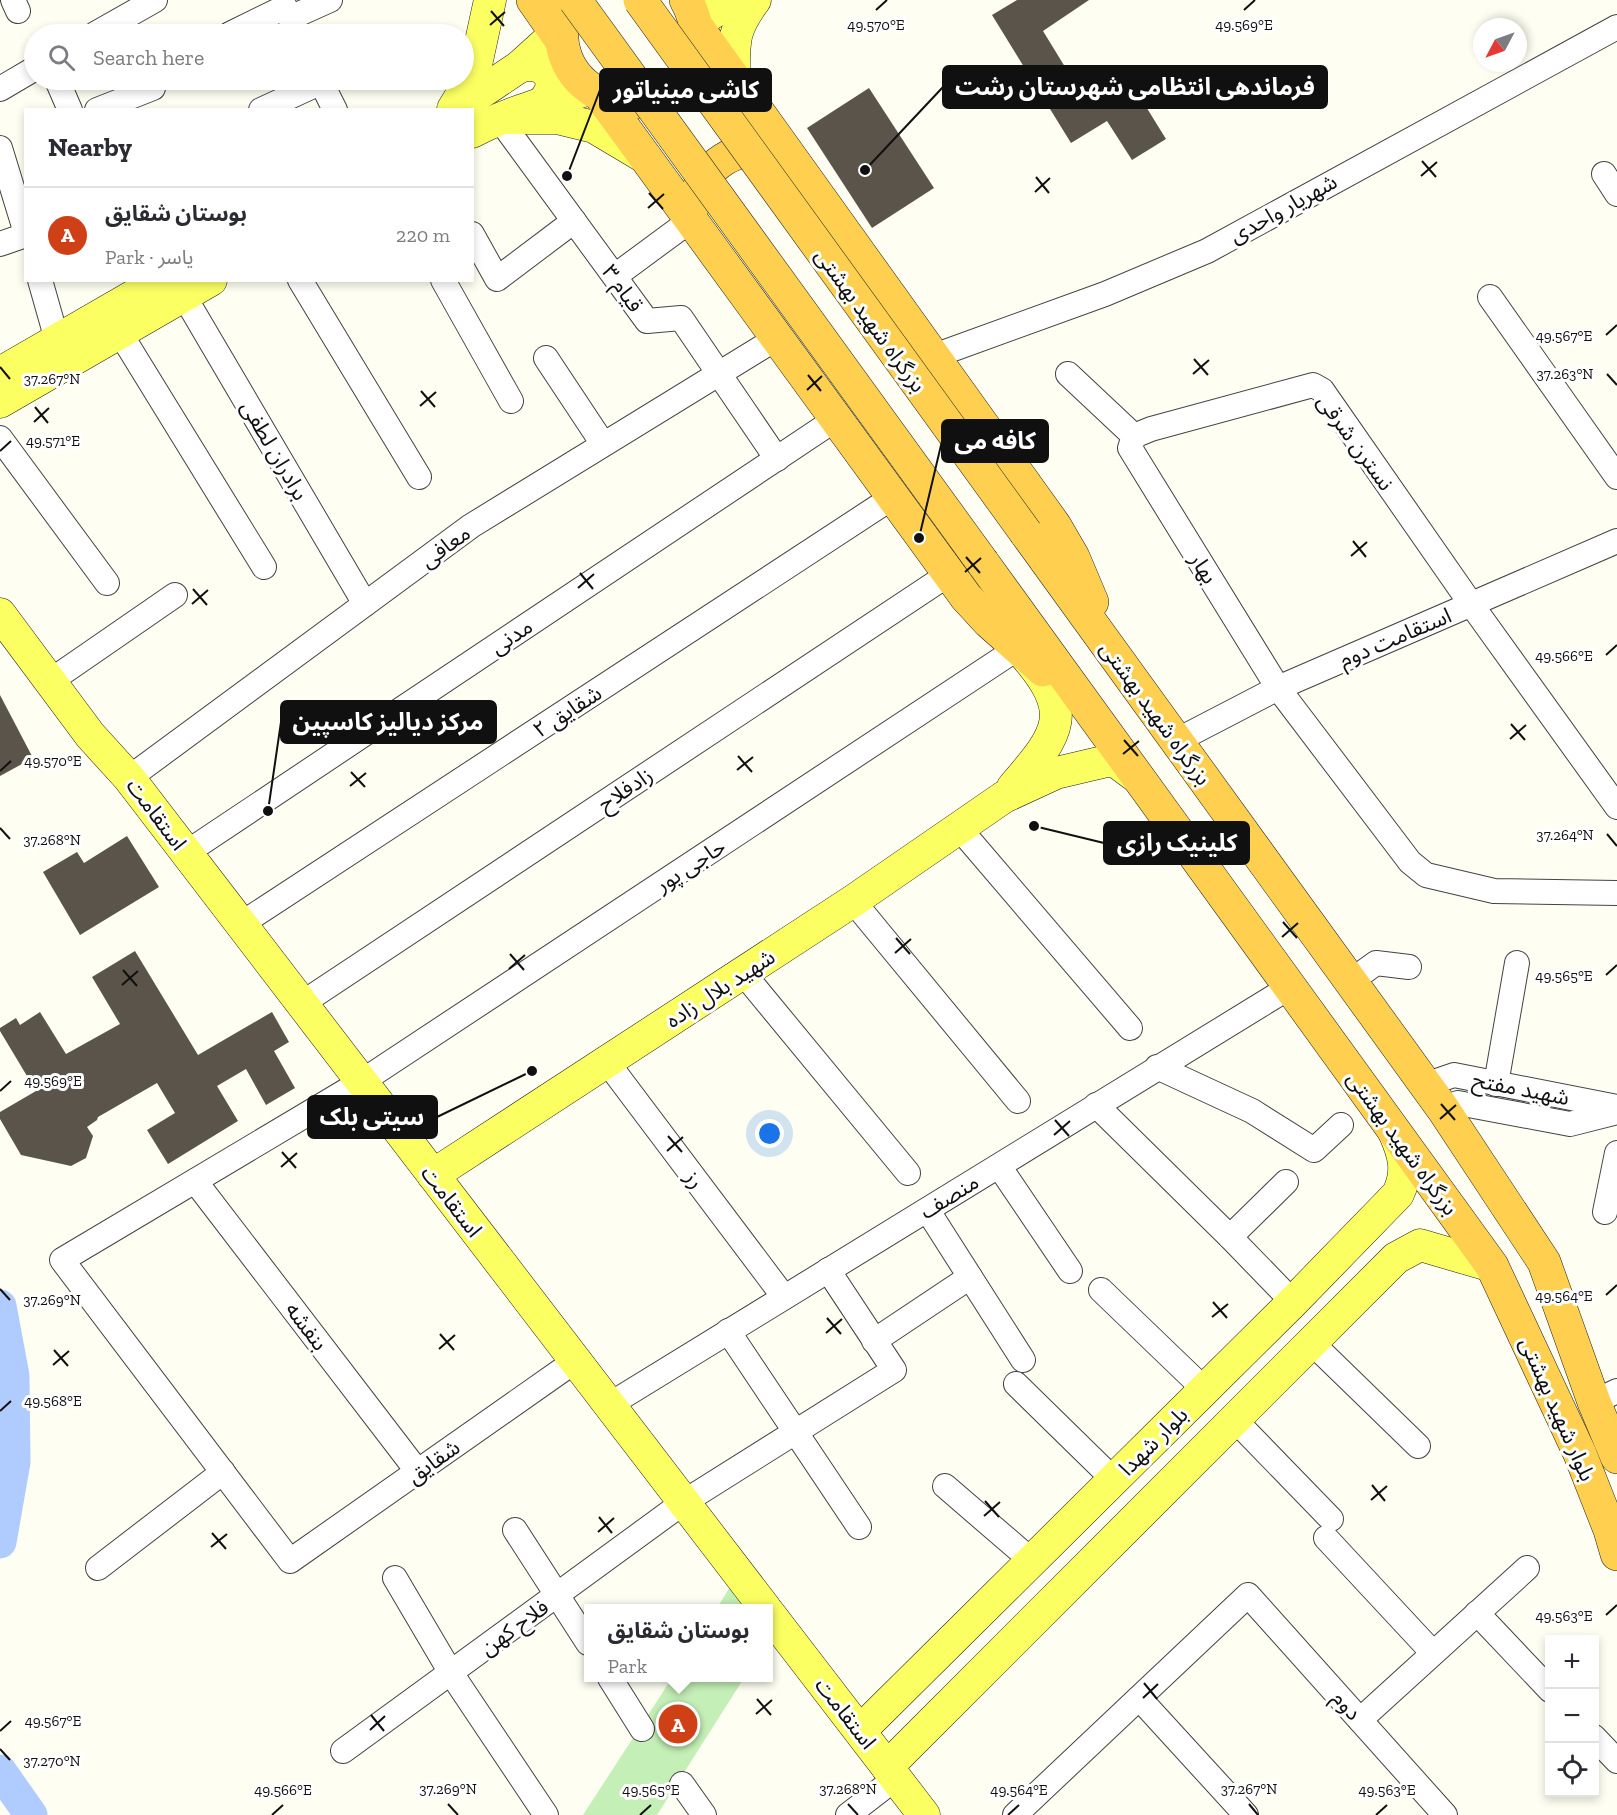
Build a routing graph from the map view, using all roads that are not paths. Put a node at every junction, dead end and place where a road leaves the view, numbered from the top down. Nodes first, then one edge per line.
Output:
1 (155, 0) edge
2 (330, 0) edge
3 (490, 0) edge
4 (533, 0) edge
5 (640, 0) edge
6 (733, 0) edge
7 (755, 0) edge
8 (132, 6) edge
9 (691, 12) edge
10 (289, 15) edge
11 (567, 17) edge
12 (108, 24) edge
13 (261, 24) edge
14 (1617, 27) edge
15 (519, 67) junction
16 (474, 74) edge
17 (24, 75) edge
18 (734, 78) junction
19 (0, 89) edge
20 (61, 90) edge
21 (148, 90) edge
22 (302, 90) edge
23 (326, 90) edge
24 (465, 90) edge
25 (595, 92) junction
26 (539, 105) junction
27 (69, 108) edge
28 (102, 108) edge
29 (265, 108) edge
30 (334, 108) edge
31 (455, 108) edge
32 (457, 108) edge
33 (492, 123) edge
34 (0, 148) edge
35 (646, 158) junction
36 (792, 158) junction
37 (1604, 174) dead end
38 (1617, 195) edge
39 (574, 221) junction
40 (692, 222) junction
41 (24, 227) edge
42 (24, 235) edge
43 (474, 238) edge
44 (0, 244) edge
45 (615, 276) junction
46 (41, 282) edge
47 (201, 282) edge
48 (301, 282) edge
49 (444, 282) edge
50 (172, 288) edge
51 (1490, 297) dead end
52 (120, 333) junction
53 (777, 338) junction
54 (57, 340) junction
55 (934, 356) junction
56 (546, 358) dead end
57 (719, 372) junction
58 (0, 373) edge
59 (1068, 374) dead end
60 (511, 400) dead end
61 (0, 402) edge
62 (836, 419) junction
63 (0, 438) edge
64 (1132, 442) junction
65 (603, 444) junction
66 (777, 459) junction
67 (419, 477) dead end
68 (1617, 477) edge
69 (893, 497) junction
70 (1617, 541) edge
71 (264, 567) dead end
72 (949, 574) junction
73 (107, 583) dead end
74 (0, 589) edge
75 (175, 595) dead end
76 (365, 604) junction
77 (1470, 604) junction
78 (0, 614) edge
79 (1018, 648) junction
80 (1117, 659) junction
81 (62, 673) junction
82 (1278, 688) junction
83 (1094, 717) junction
84 (1176, 741) junction
85 (123, 771) junction
86 (1138, 778) junction
87 (1004, 797) junction
88 (1617, 807) edge
89 (959, 828) junction
90 (186, 853) junction
91 (1617, 893) edge
92 (853, 901) junction
93 (241, 924) junction
94 (1517, 963) dead end
95 (1409, 967) dead end
96 (743, 973) junction
97 (1351, 981) junction
98 (1290, 987) junction
99 (301, 1004) junction
100 (1130, 1028) dead end
101 (607, 1062) junction
102 (1157, 1067) junction
103 (361, 1082) junction
104 (1496, 1084) junction
105 (1434, 1097) junction
106 (1018, 1101) dead end
107 (1096, 1105) junction
108 (1617, 1109) edge
109 (1341, 1125) dead end
110 (1394, 1131) junction
111 (1617, 1153) edge
112 (999, 1166) junction
113 (908, 1173) dead end
114 (433, 1175) junction
115 (195, 1181) junction
116 (1287, 1182) dead end
117 (928, 1210) junction
118 (1605, 1212) dead end
119 (1230, 1237) junction
120 (1492, 1266) junction
121 (828, 1270) junction
122 (1070, 1270) dead end
123 (970, 1277) junction
124 (1101, 1290) dead end
125 (784, 1297) junction
126 (1293, 1302) junction
127 (728, 1331) junction
128 (874, 1341) junction
129 (1311, 1342) junction
130 (1023, 1360) dead end
131 (575, 1361) junction
132 (1016, 1384) dead end
133 (1205, 1390) junction
134 (1606, 1396) edge
135 (609, 1405) junction
136 (1234, 1419) junction
137 (795, 1433) junction
138 (1418, 1446) dead end
139 (1617, 1457) edge
140 (223, 1472) junction
141 (418, 1472) junction
142 (1114, 1480) junction
143 (945, 1486) dead end
144 (684, 1503) junction
145 (859, 1527) dead end
146 (515, 1530) dead end
147 (1617, 1554) edge
148 (1032, 1561) junction
149 (98, 1568) dead end
150 (1527, 1568) dead end
151 (394, 1578) dead end
152 (558, 1595) junction
153 (762, 1604) edge
154 (1477, 1613) junction
155 (773, 1618) edge
156 (584, 1637) edge
157 (1433, 1653) junction
158 (451, 1673) junction
159 (613, 1682) edge
160 (1549, 1689) edge
161 (1139, 1698) junction
162 (1360, 1720) junction
163 (642, 1729) dead end
164 (860, 1731) junction
165 (1599, 1742) edge
166 (343, 1751) dead end
167 (1617, 1761) edge
168 (891, 1772) junction
169 (681, 1784) dead end
170 (546, 1815) edge
171 (704, 1815) edge
172 (848, 1815) edge
173 (924, 1815) edge
174 (1015, 1815) edge
175 (1246, 1815) edge
176 (1445, 1815) edge

1 - 8 street
2 - 10 street
3 - 16 main road
4 - 11 highway, بزرگراه شهید بهشتی
5 - 80 highway, بزرگراه شهید بهشتی, bridge
6 - 9 main road
7 - 18 main road
8 - 12 street
9 - 18 highway
9 - 25 highway
10 - 13 street
11 - 15 main road
11 - 25 highway
11 - 83 highway, بزرگراه شهید بهشتی, bridge
14 - 55 street, شهریار واحدی
15 - 26 main road
15 - 32 main road
17 - 19 street
18 - 36 highway
20 - 27 street
21 - 28 street
22 - 29 street
23 - 30 street
24 - 31 main road
25 - 26 main road
25 - 35 highway
26 - 33 main road
33 - 35 main road
33 - 39 street, قیام ۳
34 - 41 street
35 - 40 highway
36 - 40 highway
36 - 55 highway
37 - 38 street
39 - 43 street
39 - 45 street, قیام ۳
40 - 45 street
40 - 53 highway
42 - 44 street
45 - 57 street, قیام ۳
46 - 54 street
47 - 50 main road
48 - 67 street
49 - 60 street
50 - 52 main road
50 - 54 main road
50 - 76 street, برادران لطفی
51 - 68 street
52 - 61 main road
52 - 71 street
53 - 57 street, معافی
53 - 62 highway
54 - 58 main road
55 - 80 highway
56 - 65 street
57 - 65 street, معافی
57 - 66 street, قیام ۳
59 - 64 street, بهار
62 - 66 street, مدنی
62 - 69 highway
63 - 73 street
64 - 77 street, نسترن شرقی
64 - 82 street, بهار
65 - 76 street, معافی
66 - 90 street, مدنی
69 - 72 highway
69 - 93 street, شقایق ۲
70 - 77 street, استقامت دوم
72 - 79 highway
72 - 99 street, زادفلاح
74 - 81 main road, استقامت
75 - 81 street
76 - 85 street, معافی
77 - 82 street, استقامت دوم
77 - 88 street
78 - 85 main road, استقامت
79 - 83 highway
79 - 87 main road, شهید بلال زاده
79 - 103 street, حاجی پور
80 - 84 highway, بزرگراه شهید بهشتی
81 - 85 main road, استقامت
82 - 84 street, استقامت دوم
82 - 91 street, بهار
83 - 86 highway, بزرگراه شهید بهشتی
84 - 97 highway, بزرگراه شهید بهشتی
85 - 90 main road, استقامت
86 - 87 main road, شهید بلال زاده
86 - 98 highway, بزرگراه شهید بهشتی
87 - 89 main road, شهید بلال زاده
89 - 92 main road, شهید بلال زاده
89 - 100 street
90 - 93 main road, استقامت
92 - 96 main road, شهید بلال زاده
92 - 106 street
93 - 99 main road, استقامت
94 - 104 street
95 - 97 street
96 - 101 main road, شهید بلال زاده
96 - 113 street
97 - 105 highway, بزرگراه شهید بهشتی
98 - 102 street, منصف
98 - 110 highway, بزرگراه شهید بهشتی
99 - 103 main road, استقامت
101 - 114 main road, شهید بلال زاده
101 - 125 street, رز
102 - 107 street, منصف
102 - 109 street
103 - 114 main road, استقامت
103 - 115 street
104 - 105 street, شهید مفتح
104 - 108 street, شهید مفتح
105 - 108 street, شهید مفتح
105 - 134 highway, بزرگراه شهید بهشتی
107 - 112 street, منصف
107 - 119 street
110 - 120 highway, بزرگراه شهید بهشتی
110 - 126 main road, بلوار شهدا
111 - 118 street
112 - 117 street, منصف
112 - 122 street
114 - 131 main road, استقامت
115 - 140 street
115 - 141 street, بنفشه
116 - 119 street
117 - 121 street, منصف
117 - 123 street
119 - 126 street
120 - 129 main road, بلوار شهدا
120 - 147 highway, بلوار شهید بهشتی
121 - 125 street, منصف
121 - 128 street
123 - 128 street
123 - 130 street
124 - 133 street
125 - 127 street, منصف
126 - 133 main road, بلوار شهدا
127 - 135 street, منصف
127 - 137 street
128 - 137 street, فلاح کهن
129 - 136 main road, بلوار شهدا
129 - 138 street
131 - 135 main road, استقامت
131 - 141 street, شقایق
132 - 142 street
133 - 142 main road, بلوار شهدا
134 - 139 highway, بزرگراه شهید بهشتی
135 - 144 main road, استقامت
136 - 157 street
136 - 168 main road, بلوار شهدا
137 - 144 street, فلاح کهن
137 - 145 street
140 - 141 street, شقایق
140 - 149 street
142 - 148 main road, بلوار شهدا
143 - 148 street
144 - 152 street, فلاح کهن
144 - 153 main road, استقامت
146 - 152 street
148 - 164 main road, بلوار شهدا
150 - 154 street
151 - 158 street
152 - 156 street
152 - 158 street, فلاح کهن
154 - 157 street
154 - 160 street
155 - 164 main road, استقامت
157 - 162 street
158 - 166 street, فلاح کهن
158 - 170 street
159 - 163 street
161 - 162 street, دوم
161 - 174 street
161 - 175 street
162 - 176 street, دوم
164 - 168 main road, استقامت
165 - 167 street
168 - 172 street
168 - 173 main road, استقامت
169 - 171 street

